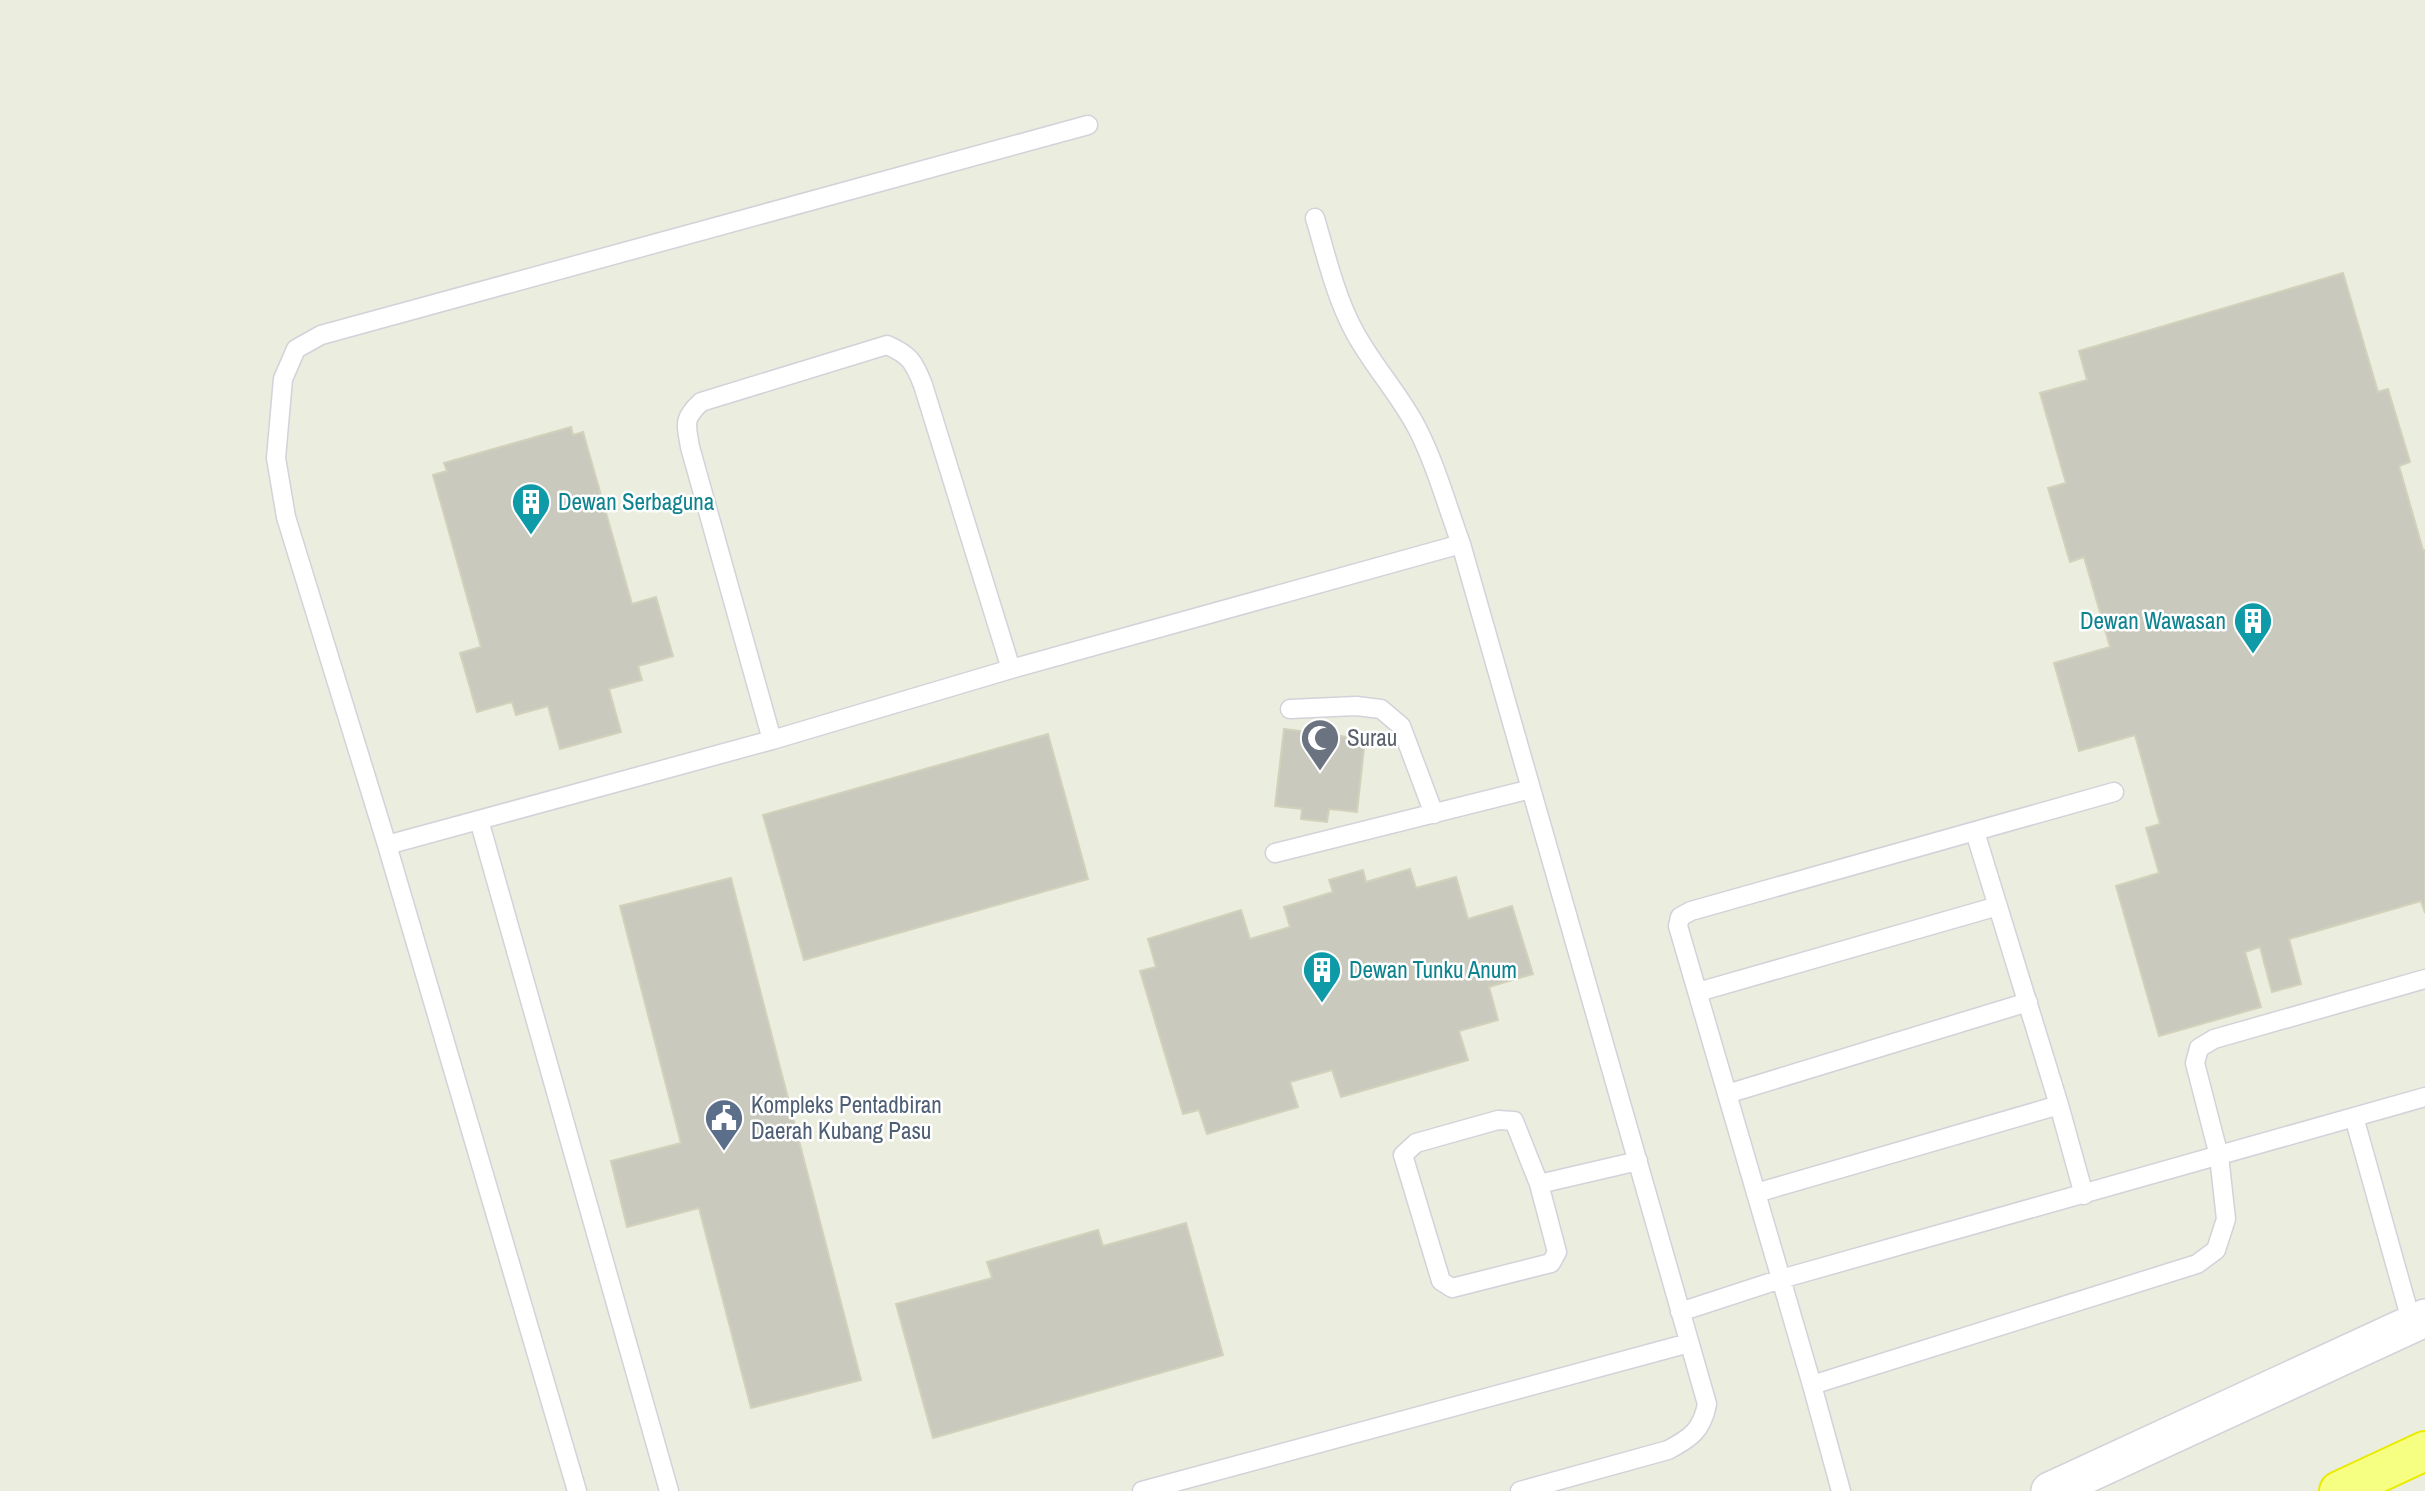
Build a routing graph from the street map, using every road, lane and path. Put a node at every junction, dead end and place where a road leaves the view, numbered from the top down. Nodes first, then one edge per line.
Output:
1 (1088, 124) dead end
2 (1315, 218) dead end
3 (1461, 544) junction
4 (1011, 669) junction
5 (1290, 709) dead end
6 (772, 740) junction
7 (1531, 789) junction
8 (2114, 792) dead end
9 (1434, 814) junction
10 (479, 820) junction
11 (1975, 832) junction
12 (387, 845) junction
13 (1275, 853) dead end
14 (1998, 906) junction
15 (2425, 979) edge
16 (1698, 992) junction
17 (2028, 1002) junction
18 (1727, 1094) junction
19 (2425, 1097) edge
20 (2059, 1105) junction
21 (2354, 1117) junction
22 (2219, 1157) junction
23 (1638, 1161) junction
24 (1539, 1184) junction
25 (1756, 1193) junction
26 (2084, 1195) junction
27 (1781, 1279) junction
28 (1680, 1311) junction
29 (2418, 1321) edge
30 (1689, 1343) junction
31 (1812, 1385) junction
32 (2425, 1451) edge
33 (577, 1491) edge
34 (669, 1491) edge
35 (1142, 1491) edge
36 (1520, 1491) edge
37 (1841, 1491) edge
38 (2050, 1491) edge
39 (2339, 1491) edge

1 - 12 lane
2 - 3 lane
3 - 4 lane
3 - 7 lane
4 - 6 lane
4 - 6 lane
5 - 9 lane
6 - 10 lane
7 - 9 lane
7 - 23 lane
8 - 11 lane
9 - 13 lane
10 - 12 lane
10 - 34 lane
11 - 14 lane
11 - 16 lane
12 - 33 lane
14 - 16 lane
14 - 17 lane
15 - 22 lane
16 - 18 lane
17 - 18 lane
17 - 20 lane
18 - 25 lane
19 - 21 lane
20 - 25 lane
20 - 26 lane
21 - 22 lane
21 - 29 lane
22 - 26 lane
22 - 31 lane
23 - 24 lane
23 - 28 lane
24 - 24 lane
25 - 27 lane
26 - 27 lane
27 - 28 lane
27 - 31 lane
28 - 30 lane
29 - 38 street
30 - 35 lane
30 - 36 lane
31 - 37 lane
32 - 39 highway

